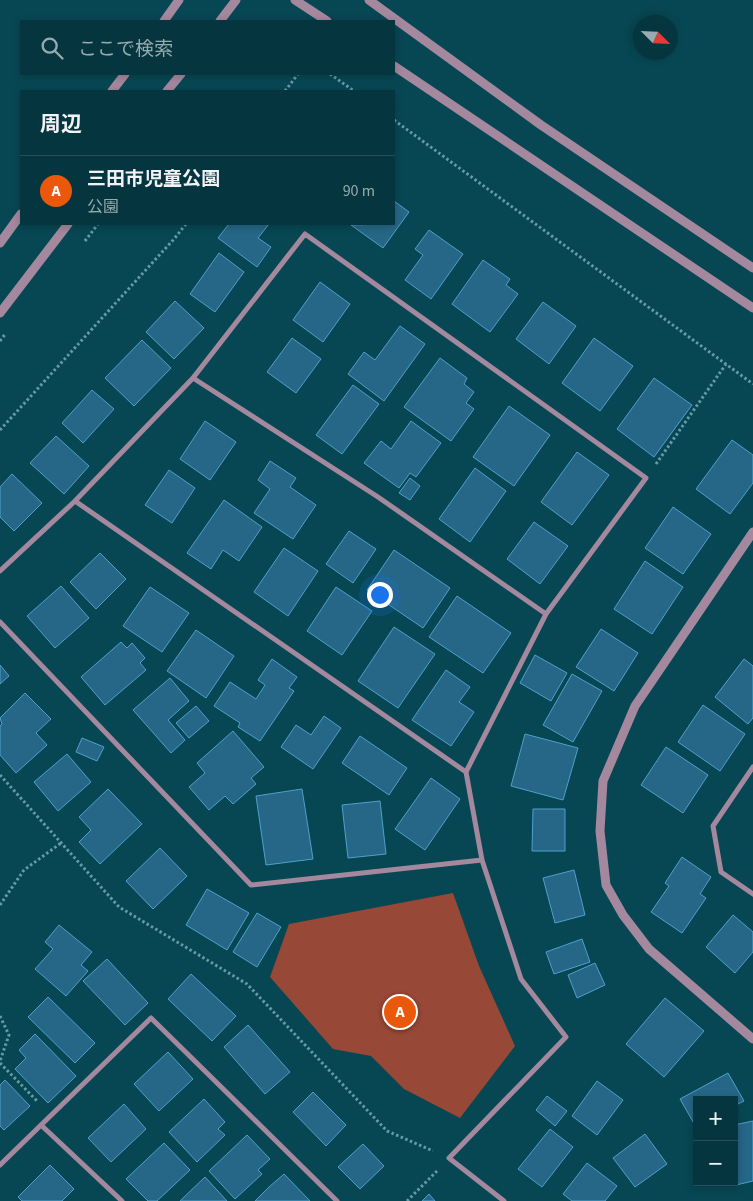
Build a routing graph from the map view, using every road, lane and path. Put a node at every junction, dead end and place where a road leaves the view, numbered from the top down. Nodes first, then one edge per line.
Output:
1 (179, 0) edge
2 (236, 0) edge
3 (295, 0) edge
4 (369, 0) edge
5 (165, 20) edge
6 (221, 20) edge
7 (325, 20) edge
8 (395, 67) edge
9 (124, 75) edge
10 (180, 75) edge
11 (297, 75) edge
12 (331, 75) edge
13 (113, 90) edge
14 (169, 90) edge
15 (286, 90) edge
16 (353, 90) edge
17 (395, 121) edge
18 (20, 215) edge
19 (67, 225) edge
20 (185, 225) edge
21 (0, 243) edge
22 (753, 268) edge
23 (753, 308) edge
24 (0, 314) edge
25 (726, 364) junction
26 (193, 378) junction
27 (753, 384) edge
28 (0, 430) edge
29 (646, 478) junction
30 (75, 501) junction
31 (753, 532) edge
32 (0, 571) edge
33 (546, 614) junction
34 (0, 622) edge
35 (753, 767) edge
36 (466, 772) junction
37 (0, 775) edge
38 (62, 843) junction
39 (482, 860) junction
40 (753, 894) edge
41 (0, 904) edge
42 (0, 1016) edge
43 (753, 1040) edge
44 (0, 1062) edge
45 (51, 1115) junction
46 (41, 1125) junction
47 (449, 1158) junction
48 (0, 1165) edge
49 (122, 1201) edge
50 (337, 1201) edge
51 (407, 1201) edge
52 (504, 1201) edge

1 - 5 street
2 - 6 street
3 - 7 street
4 - 22 street
8 - 23 street
9 - 13 street
10 - 14 street
11 - 15 path
12 - 16 path
17 - 25 path
18 - 21 street
19 - 24 street
20 - 28 path
25 - 27 path
25 - 29 path
26 - 29 street
26 - 30 street
26 - 33 street
29 - 33 street
30 - 32 street
30 - 36 street
31 - 43 street
33 - 36 street
34 - 39 street
35 - 40 street
36 - 39 street
37 - 38 path
38 - 41 path
38 - 47 path
39 - 47 street
42 - 44 path
44 - 45 path
45 - 46 street
45 - 50 street
46 - 48 street
46 - 49 street
47 - 51 path
47 - 52 street

